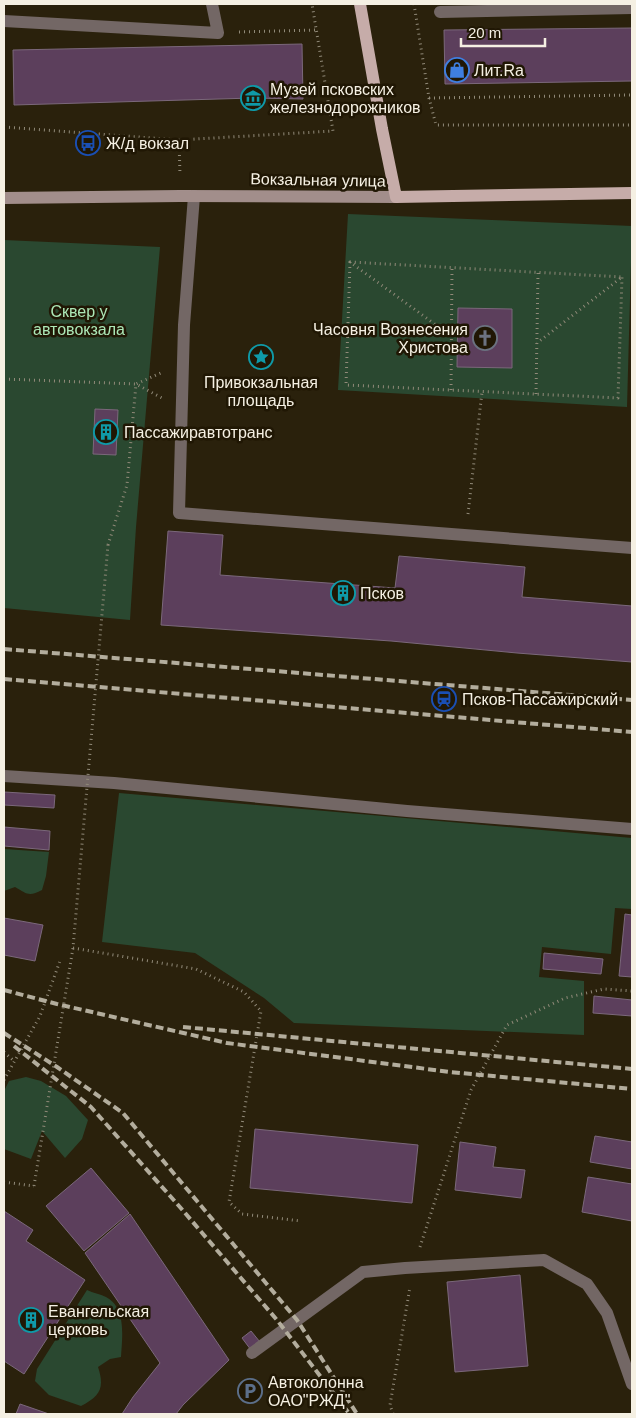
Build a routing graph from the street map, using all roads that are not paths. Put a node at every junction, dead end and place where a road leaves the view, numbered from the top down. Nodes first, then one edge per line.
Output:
1 (212, 4) edge
2 (360, 4) edge
3 (495, 7) edge
4 (632, 8) edge
5 (440, 12) dead end
6 (4, 21) edge
7 (632, 193) edge
8 (194, 196) junction
9 (396, 197) junction
10 (4, 198) edge
11 (632, 548) edge
12 (4, 776) edge
13 (632, 829) edge
14 (252, 1353) dead end
15 (632, 1384) edge

1 - 6 lane
2 - 9 main road
3 - 4 lane
3 - 5 lane
7 - 9 main road, Вокзальная улица
8 - 9 main road, Вокзальная улица
8 - 10 main road, Вокзальная улица
8 - 11 lane
12 - 13 lane
14 - 15 lane

